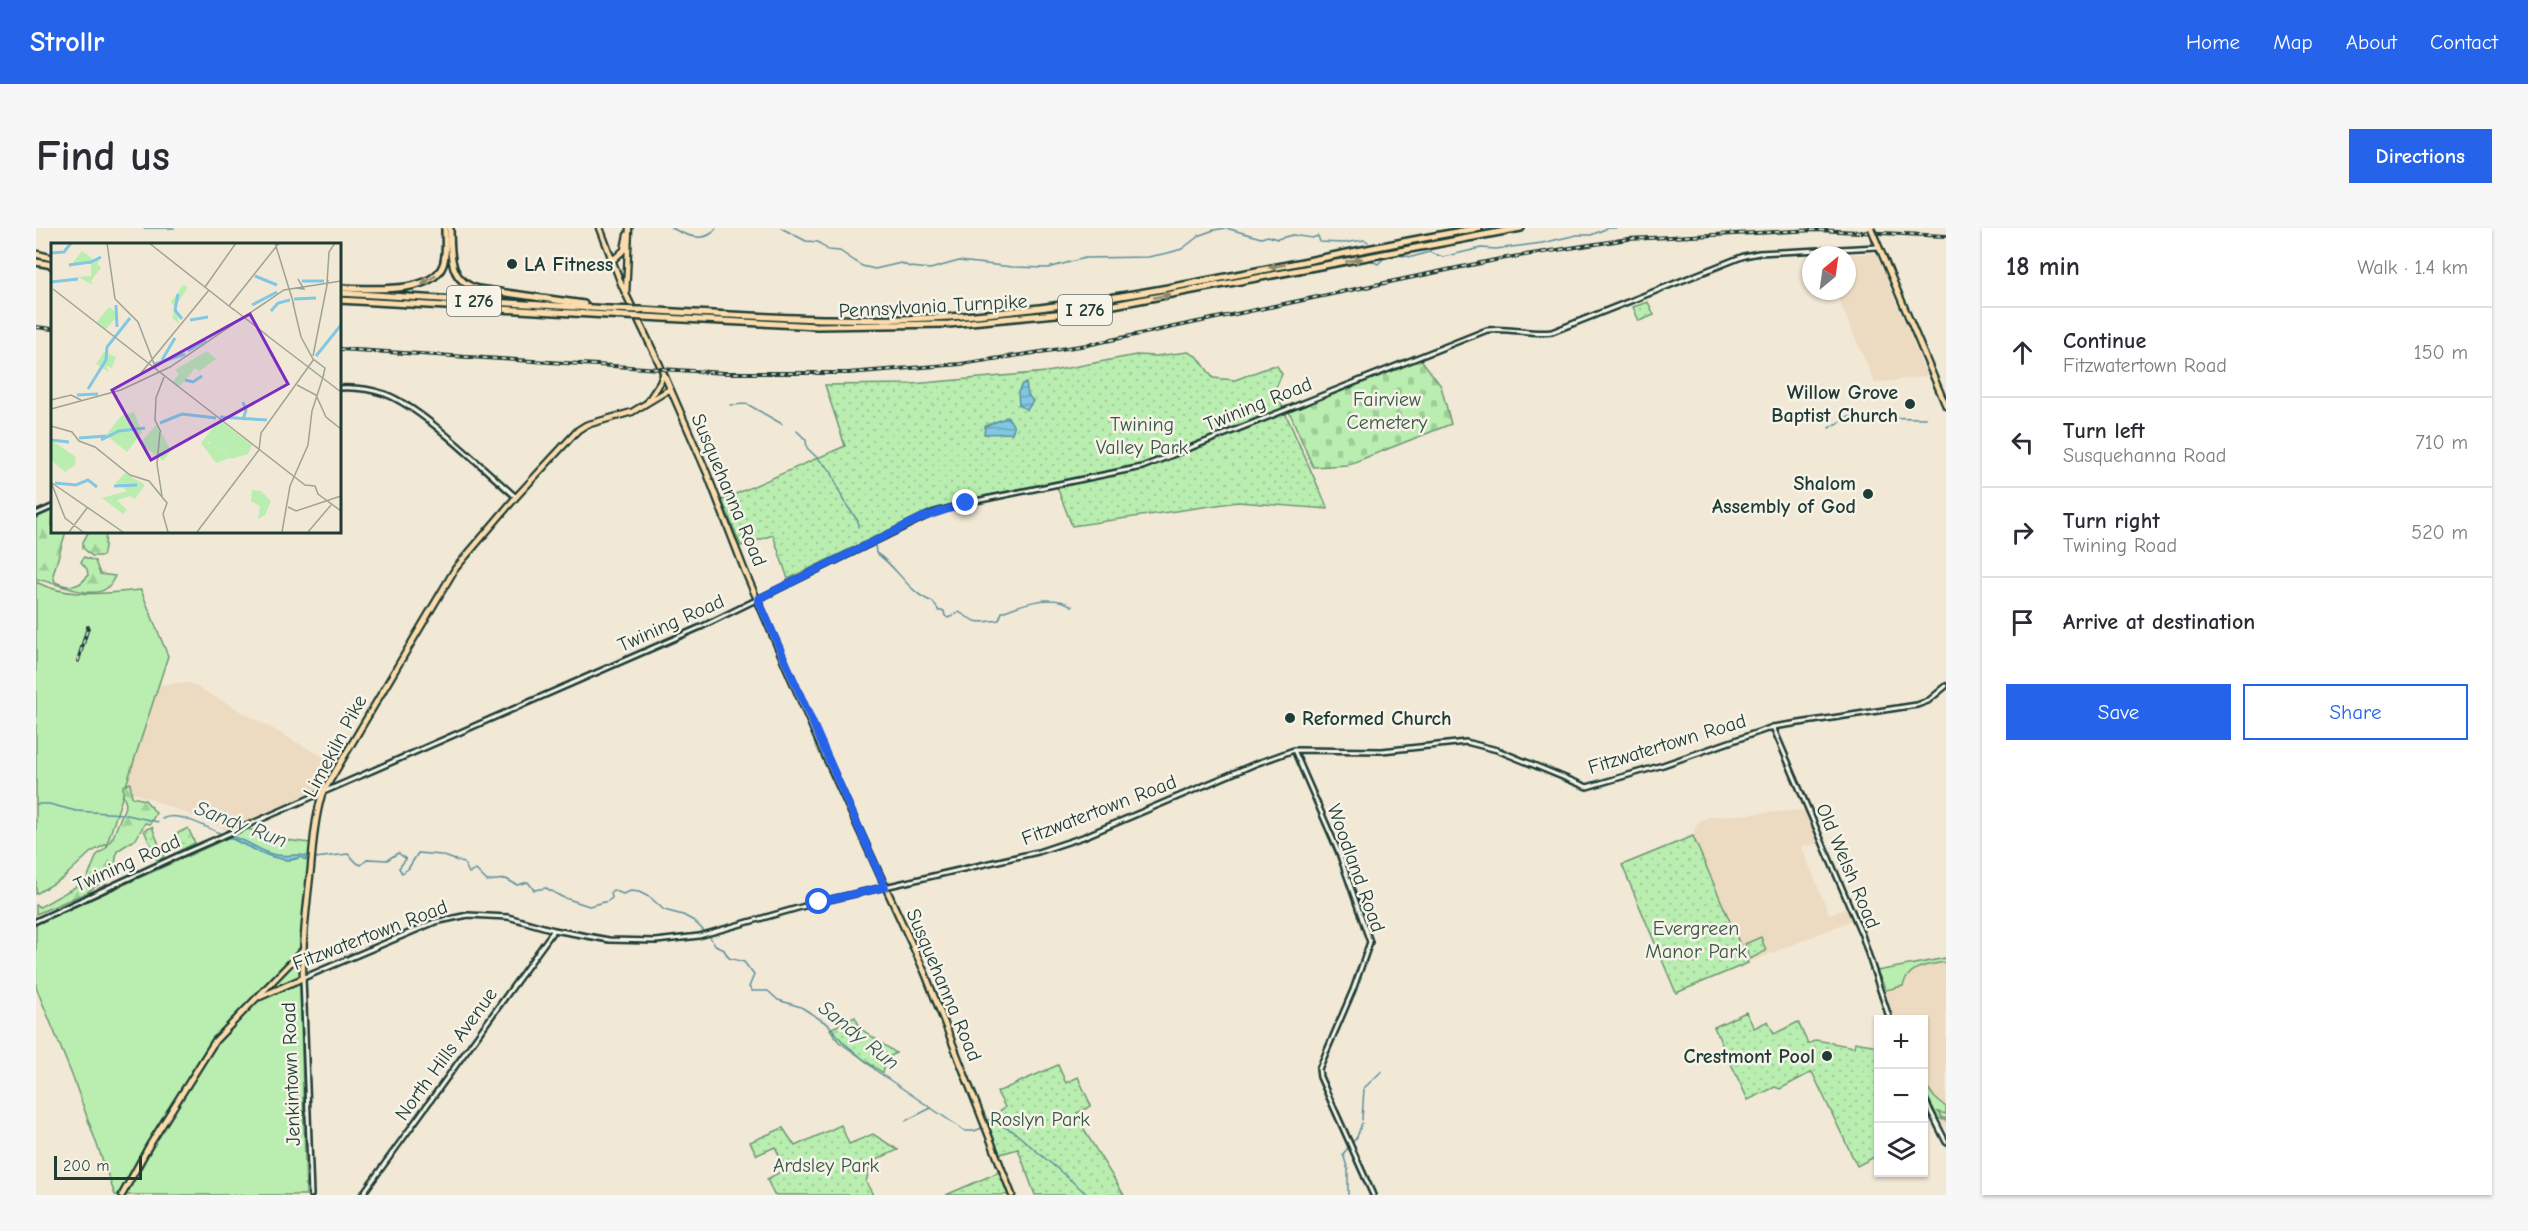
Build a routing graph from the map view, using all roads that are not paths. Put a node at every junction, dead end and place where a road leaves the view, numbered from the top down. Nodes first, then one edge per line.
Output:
1 (445, 228) edge
2 (450, 228) edge
3 (600, 228) edge
4 (629, 228) edge
5 (1479, 228) edge
6 (1521, 228) edge
7 (1871, 228) edge
8 (625, 245) junction
9 (1878, 247) junction
10 (36, 254) edge
11 (51, 258) edge
12 (613, 260) junction
13 (36, 262) edge
14 (51, 265) edge
15 (627, 270) junction
16 (340, 288) edge
17 (340, 294) edge
18 (626, 296) junction
19 (340, 300) edge
20 (609, 312) junction
21 (663, 371) junction
22 (340, 388) edge
23 (670, 389) junction
24 (653, 394) junction
25 (648, 401) junction
26 (1946, 406) edge
27 (516, 497) junction
28 (51, 507) edge
29 (36, 514) edge
30 (758, 599) junction
31 (1946, 686) edge
32 (1773, 727) junction
33 (1294, 750) junction
34 (322, 794) junction
35 (885, 887) junction
36 (36, 921) edge
37 (554, 930) junction
38 (302, 951) junction
39 (303, 978) junction
40 (260, 997) junction
41 (1888, 1015) edge
42 (1928, 1108) edge
43 (1946, 1142) edge
44 (122, 1195) edge
45 (311, 1195) edge
46 (362, 1195) edge
47 (1012, 1195) edge
48 (1373, 1195) edge

1 -> 16 highway
2 - 20 highway
3 - 12 main road, Susquehanna Road
4 - 8 main road
4 - 15 main road
5 -> 20 highway, Pennsylvania Turnpike / I 276, bridge
20 -> 6 highway, Pennsylvania Turnpike / I 276, bridge
7 - 9 main road, bridge
8 - 12 main road
8 - 15 main road
9 - 26 main road
9 - 30 street, Twining Road
10 - 11 highway
12 - 18 main road, Susquehanna Road
13 - 14 highway
15 - 18 main road
17 - 20 highway, Pennsylvania Turnpike / I 276
18 - 21 main road, Susquehanna Road
19 - 20 highway, Pennsylvania Turnpike / I 276
21 - 23 main road, Susquehanna Road
21 - 24 main road, Limekiln Pike
22 - 27 street
23 - 24 main road
23 - 25 main road, Limekiln Pike
23 - 30 main road, Susquehanna Road
24 - 25 main road, Limekiln Pike
25 - 27 main road, Limekiln Pike
27 - 34 main road, Limekiln Pike
28 - 29 street
30 - 34 street, Twining Road
30 - 35 main road, Susquehanna Road
31 - 32 street, Fitzwatertown Road
32 - 33 street, Fitzwatertown Road
32 - 41 street, Old Welsh Road
33 - 35 street, Fitzwatertown Road
33 - 48 street, Woodland Road
34 - 36 street, Twining Road
34 - 38 main road, Limekiln Pike
35 - 37 street, Fitzwatertown Road
35 - 47 main road, Susquehanna Road
37 - 39 street, Fitzwatertown Road
37 - 46 street, North Hills Avenue
38 - 39 main road, Jenkintown Road
38 - 40 main road
39 - 40 main road, Fitzwatertown Road
39 - 45 street, Jenkintown Road
40 - 44 main road
42 - 43 street

